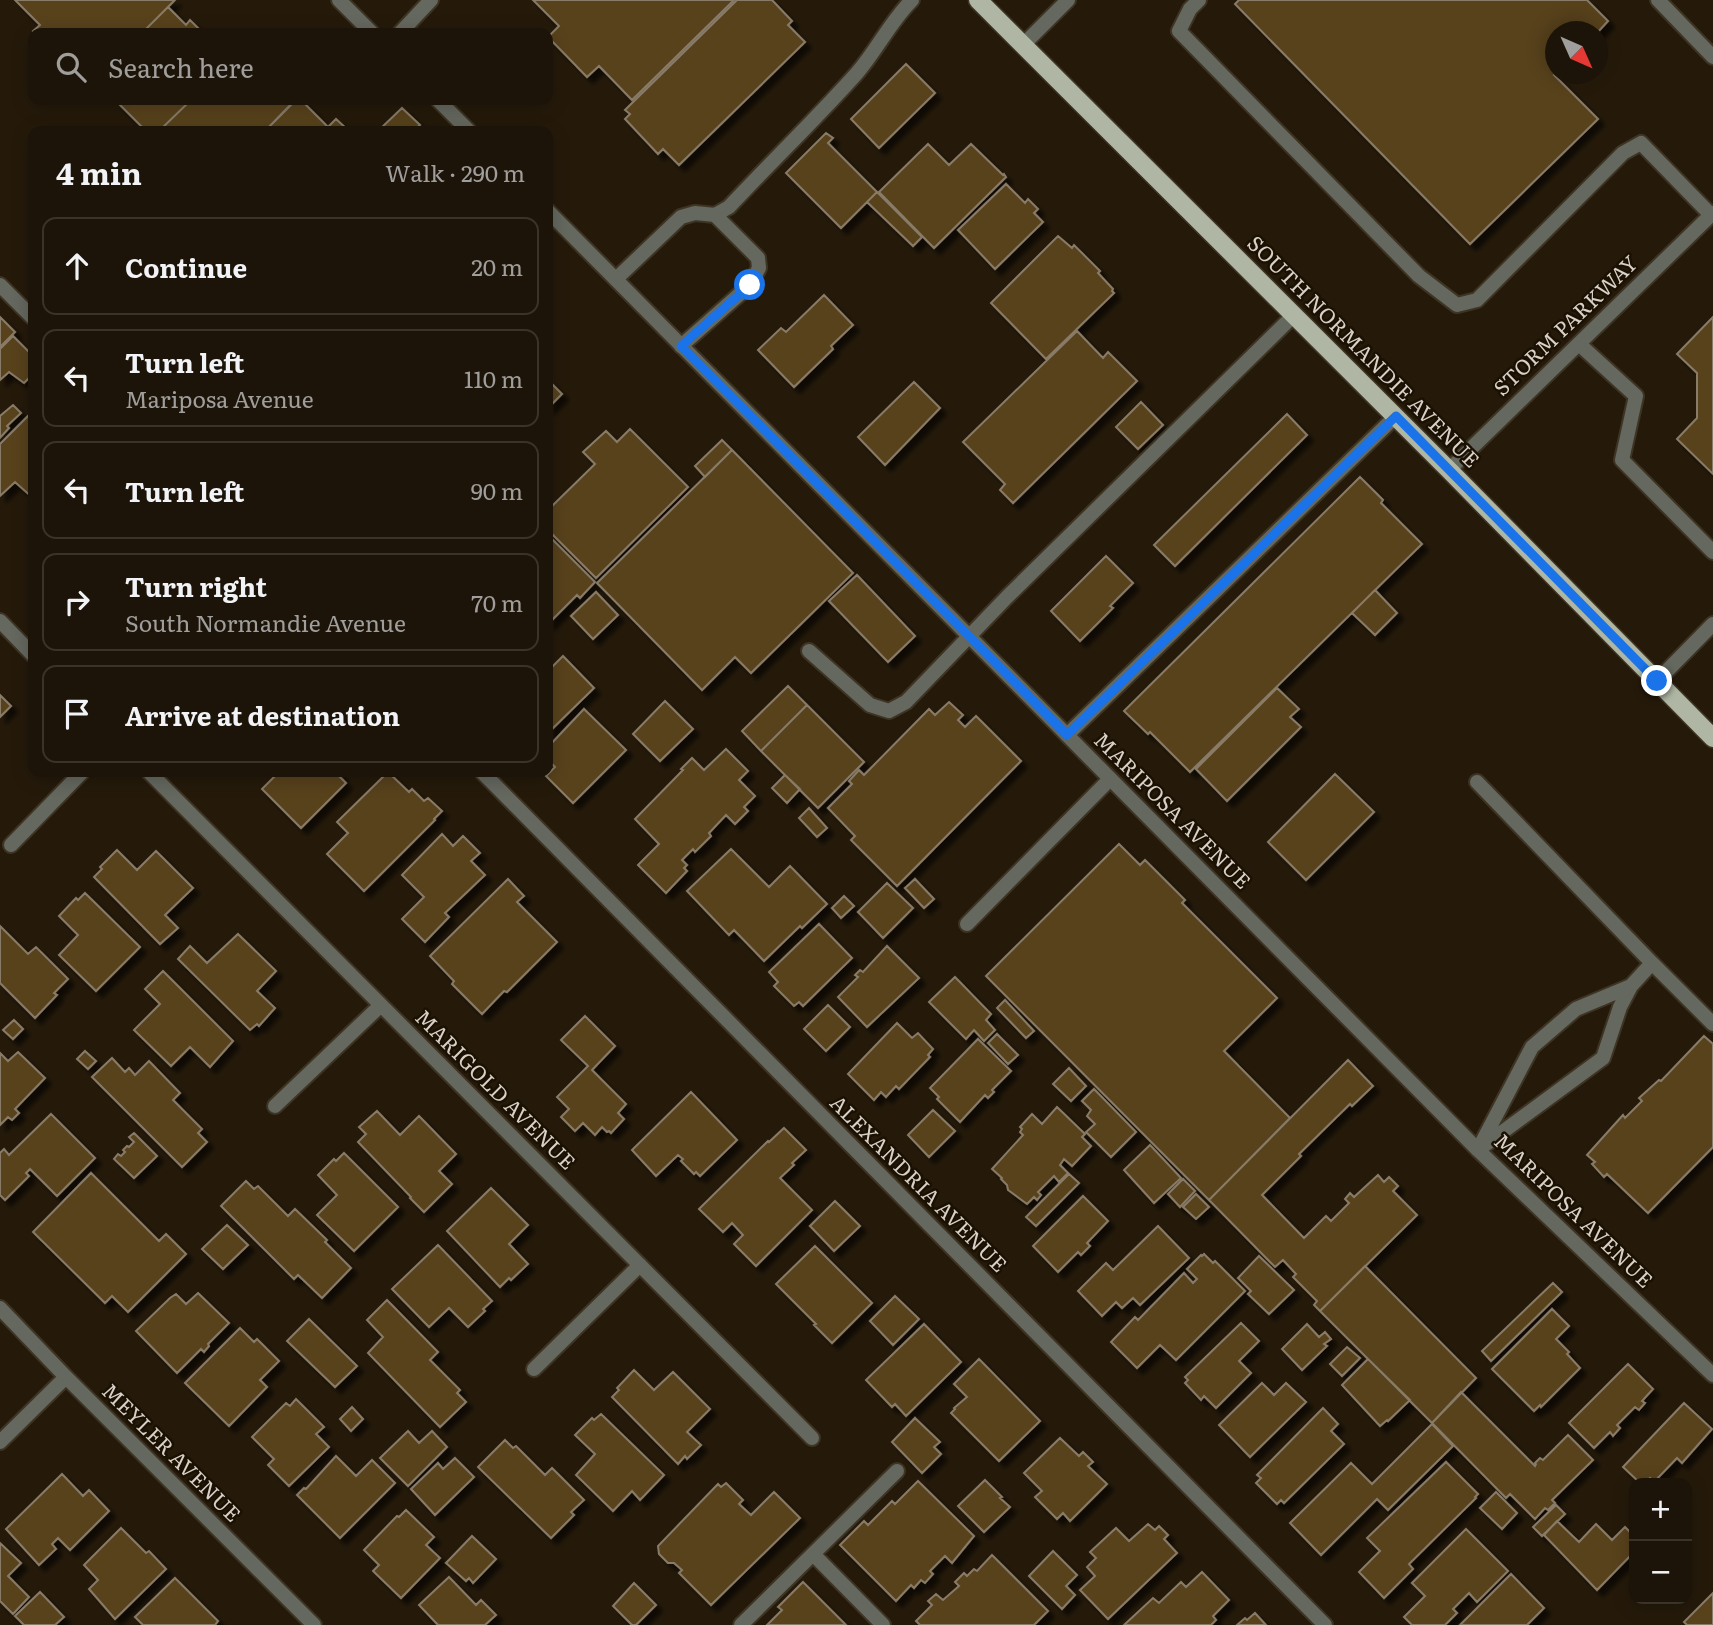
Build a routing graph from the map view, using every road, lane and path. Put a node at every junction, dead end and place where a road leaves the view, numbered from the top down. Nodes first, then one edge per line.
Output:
1 (339, 0) edge
2 (431, 0) edge
3 (912, 0) edge
4 (978, 0) edge
5 (1068, 0) edge
6 (1199, 0) edge
7 (1658, 0) edge
8 (367, 28) edge
9 (405, 28) edge
10 (1023, 45) junction
11 (1713, 57) edge
12 (443, 105) edge
13 (464, 126) edge
14 (1712, 214) edge
15 (716, 215) junction
16 (553, 216) edge
17 (616, 279) junction
18 (0, 285) edge
19 (28, 313) edge
20 (1294, 316) junction
21 (1579, 344) junction
22 (681, 346) junction
23 (1396, 416) junction
24 (1449, 470) junction
25 (1713, 552) edge
26 (0, 621) edge
27 (1713, 624) edge
28 (968, 636) junction
29 (28, 650) edge
30 (809, 651) dead end
31 (1657, 681) junction
32 (1067, 735) junction
33 (1713, 738) edge
34 (77, 777) edge
35 (154, 777) edge
36 (487, 777) edge
37 (1110, 779) junction
38 (1477, 782) dead end
39 (11, 845) dead end
40 (967, 924) dead end
41 (1652, 963) junction
42 (1631, 986) junction
43 (381, 1005) junction
44 (1713, 1024) edge
45 (275, 1106) dead end
46 (1478, 1150) junction
47 (640, 1265) junction
48 (0, 1308) edge
49 (534, 1370) dead end
50 (1713, 1375) edge
51 (66, 1377) junction
52 (812, 1438) dead end
53 (0, 1443) edge
54 (897, 1471) dead end
55 (813, 1554) junction
56 (314, 1625) edge
57 (741, 1625) edge
58 (883, 1625) edge
59 (1325, 1625) edge

1 - 8 street
2 - 9 street
3 - 15 street
4 - 10 main road, SOUTH NORMANDIE AVENUE
5 - 10 street
6 - 14 street
7 - 11 street
10 - 20 main road, SOUTH NORMANDIE AVENUE
12 - 13 street
14 - 21 street, STORM PARKWAY
15 - 17 street
15 - 22 street
16 - 17 street, MARIPOSA AVENUE
17 - 22 street, MARIPOSA AVENUE
18 - 19 street
20 - 23 main road, SOUTH NORMANDIE AVENUE
20 - 28 street
21 - 24 street, STORM PARKWAY
21 - 25 street
22 - 28 street, MARIPOSA AVENUE
23 - 24 main road, SOUTH NORMANDIE AVENUE
23 - 32 street
24 - 31 main road, SOUTH NORMANDIE AVENUE
26 - 29 street
27 - 31 street
28 - 30 street
28 - 32 street, MARIPOSA AVENUE
31 - 33 main road, SOUTH NORMANDIE AVENUE
32 - 37 street, MARIPOSA AVENUE
34 - 39 street
35 - 43 street, MARIGOLD AVENUE
36 - 59 street, ALEXANDRIA AVENUE
37 - 40 street
37 - 46 street, MARIPOSA AVENUE
38 - 41 street
41 - 42 street
41 - 44 street
42 - 46 street
42 - 46 street
43 - 45 street
43 - 47 street, MARIGOLD AVENUE
46 - 50 street, MARIPOSA AVENUE
47 - 49 street
47 - 52 street, MARIGOLD AVENUE
48 - 51 street, MEYLER AVENUE
51 - 53 street
51 - 56 street, MEYLER AVENUE
54 - 55 street
55 - 57 street
55 - 58 street

